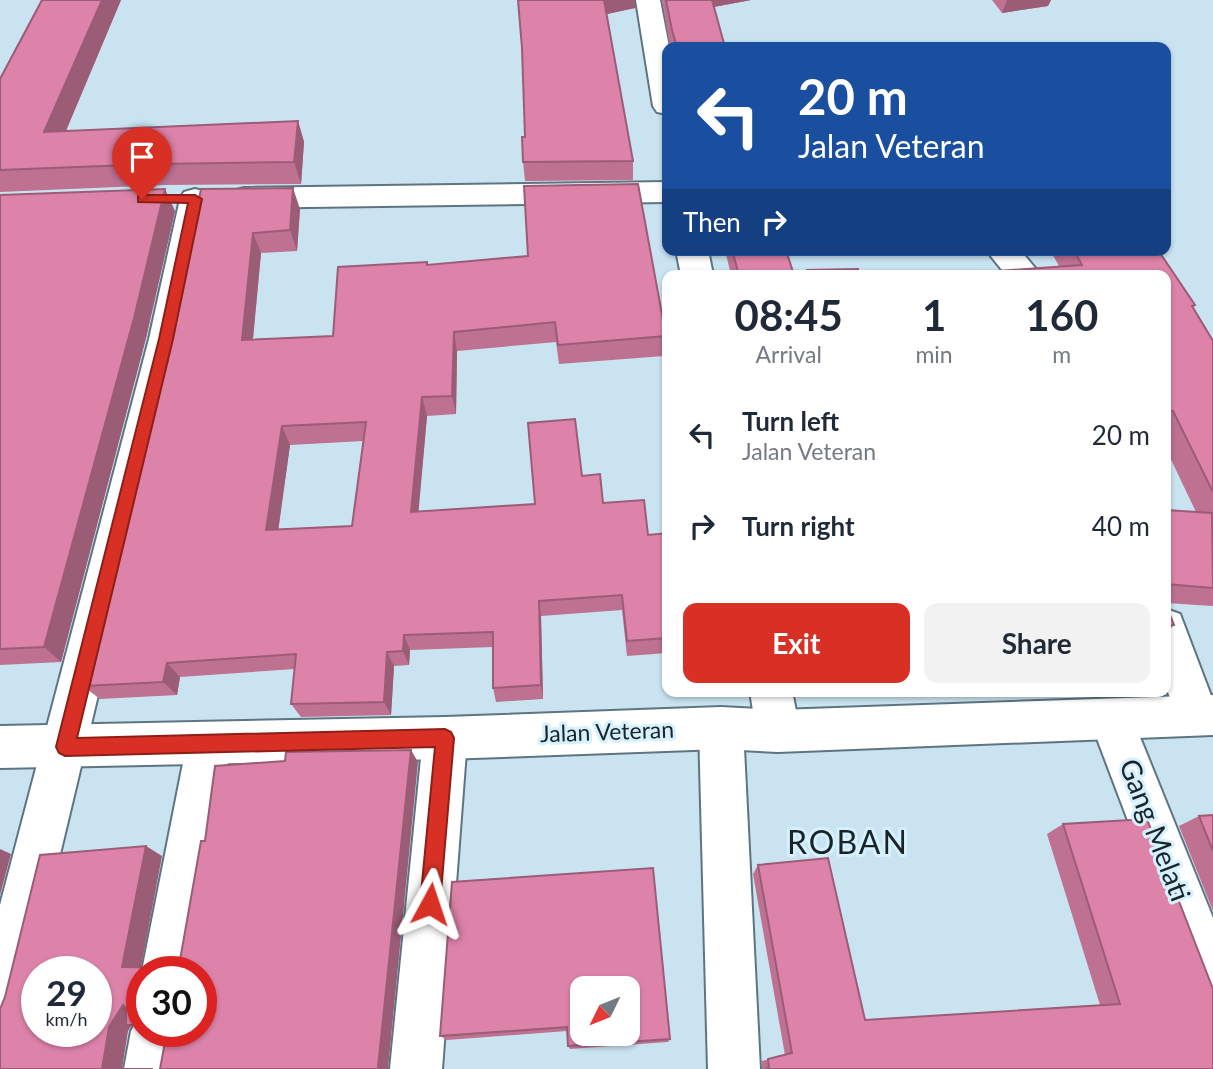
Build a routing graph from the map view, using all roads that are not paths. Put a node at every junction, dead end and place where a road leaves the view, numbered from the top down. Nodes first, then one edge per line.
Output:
1 (648, 0) edge
2 (662, 78) edge
3 (662, 192) edge
4 (164, 198) edge
5 (195, 199) junction
6 (1007, 256) edge
7 (1020, 270) edge
8 (1171, 638) edge
9 (774, 711) edge
10 (1204, 714) edge
11 (1112, 720) junction
12 (722, 728) junction
13 (445, 738) junction
14 (209, 743) junction
15 (0, 747) edge
16 (65, 747) junction
17 (170, 956) edge
18 (1213, 980) edge
19 (0, 1001) edge
20 (154, 1047) edge
21 (150, 1069) edge
22 (416, 1069) edge
23 (734, 1069) edge

1 - 2 street
3 - 5 street
4 - 5 street
5 - 16 street
6 - 7 street
8 - 10 street
9 - 11 street, Jalan Veteran
9 - 12 street, Jalan Veteran
10 - 11 street, Jalan Veteran
11 - 18 street, Gang Melati
12 - 13 street, Jalan Veteran
12 - 23 street
13 - 14 street, Jalan Veteran
13 - 22 street
14 - 16 street, Jalan Veteran
14 - 17 street
15 - 16 street, Jalan Veteran
16 - 19 street
20 - 21 street

